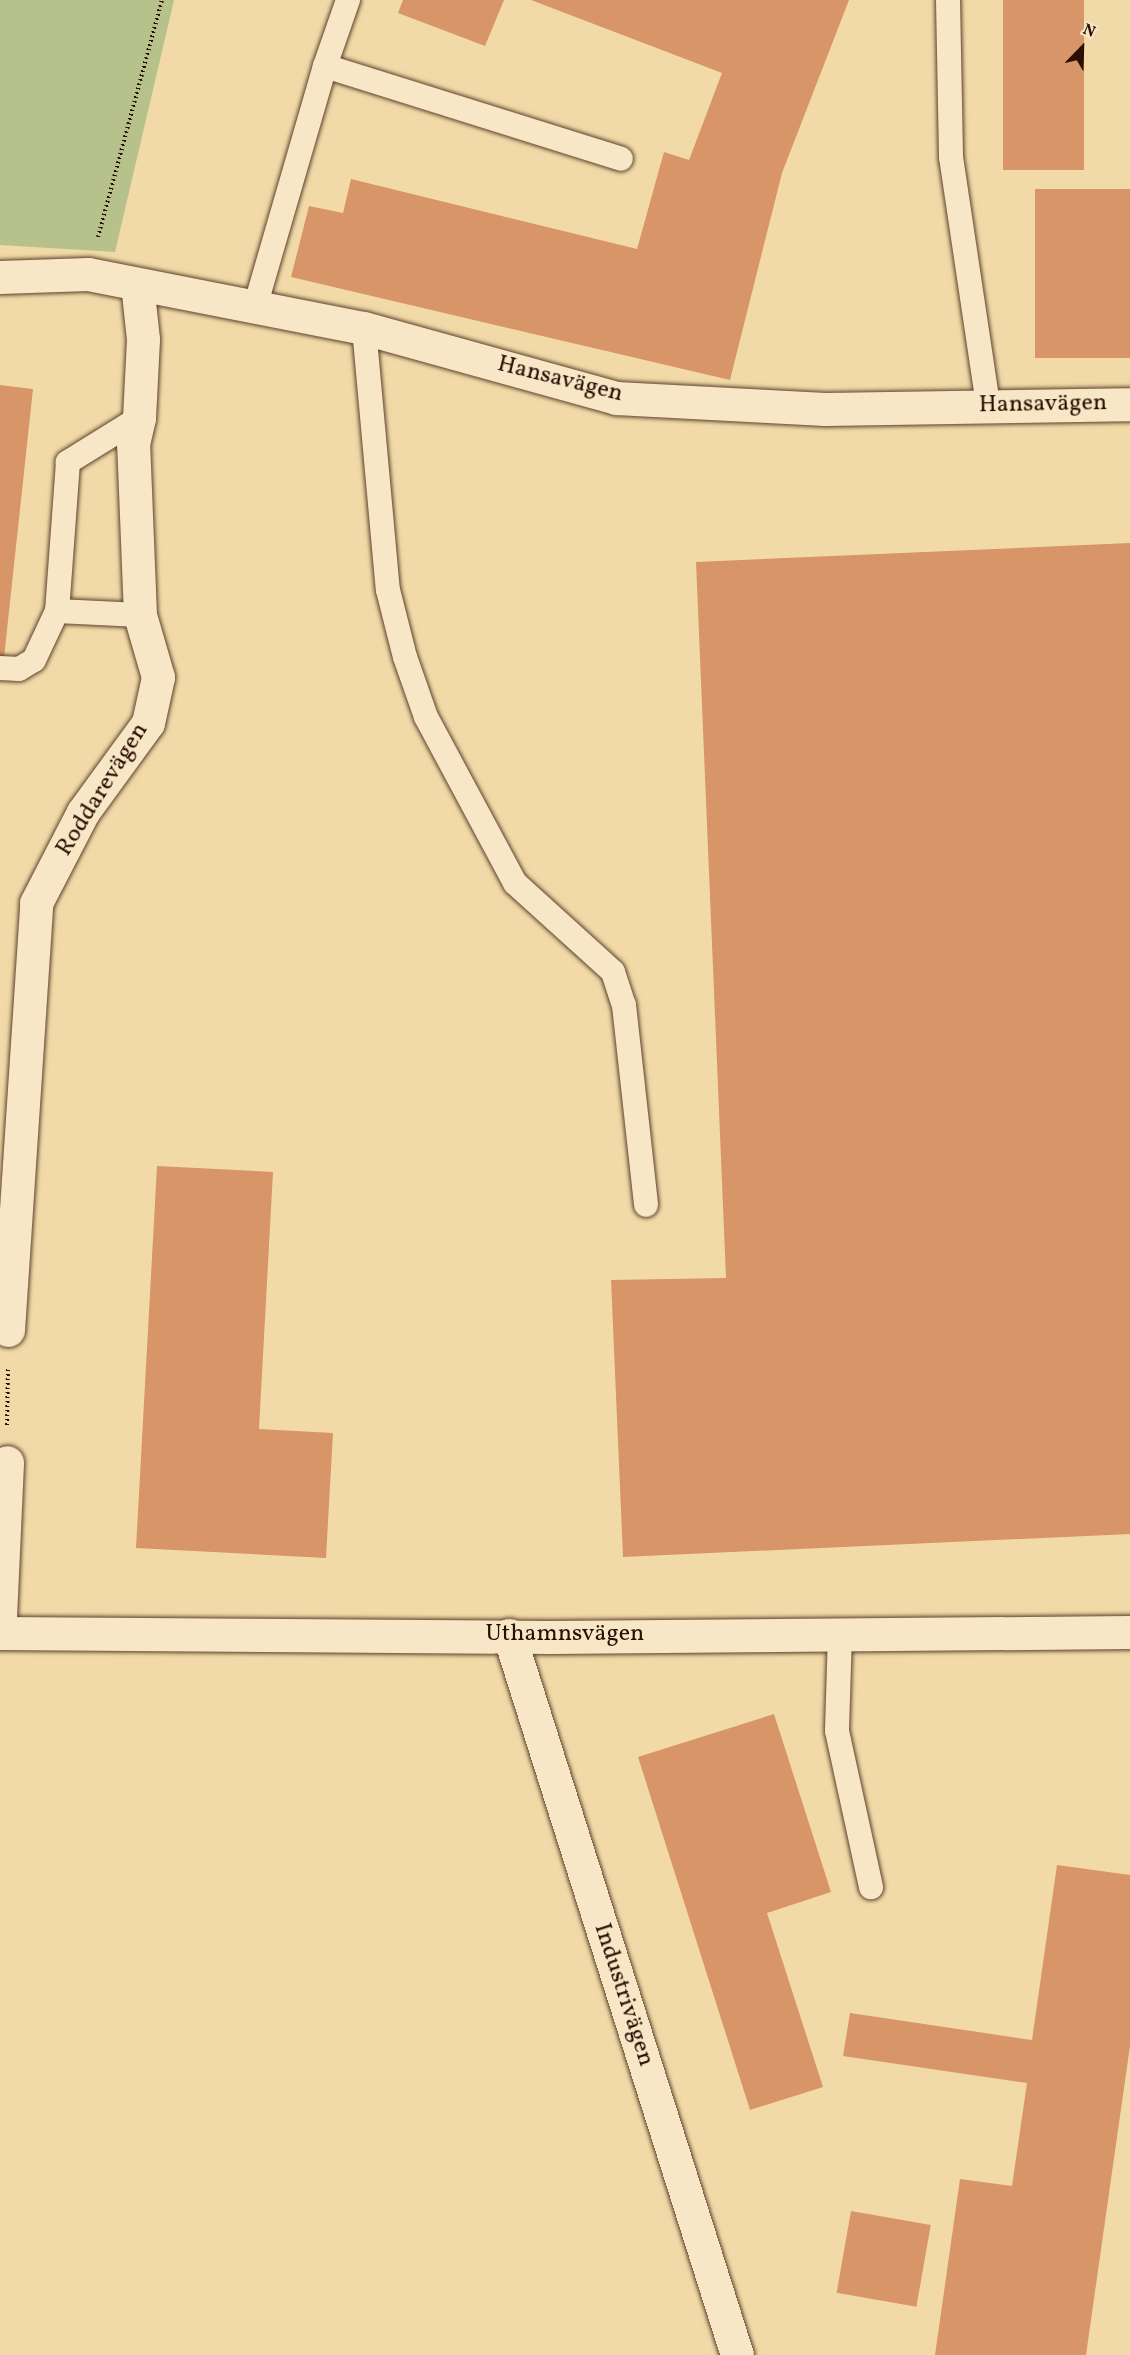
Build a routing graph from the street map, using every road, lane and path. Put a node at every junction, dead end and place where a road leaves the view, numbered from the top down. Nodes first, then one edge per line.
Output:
1 (162, 0) edge
2 (348, 0) edge
3 (948, 0) edge
4 (325, 66) junction
5 (621, 159) dead end
6 (88, 274) junction
7 (0, 277) edge
8 (137, 284) junction
9 (255, 307) junction
10 (364, 328) junction
11 (1130, 404) edge
12 (988, 406) junction
13 (139, 418) junction
14 (57, 611) junction
15 (140, 615) junction
16 (0, 668) edge
17 (646, 1205) dead end
18 (8, 1330) joint
19 (7, 1462) joint
20 (0, 1617) edge
21 (1130, 1632) edge
22 (0, 1633) edge
23 (840, 1634) junction
24 (509, 1635) junction
25 (871, 1887) dead end
26 (737, 2355) edge

1 - 6 path
2 - 4 lane
3 - 12 lane
4 - 5 lane
4 - 9 lane
6 - 7 street, Hansavägen
6 - 8 street, Hansavägen
8 - 9 street, Hansavägen
8 - 13 street, Roddarevägen
9 - 10 street, Hansavägen
10 - 12 street, Hansavägen
10 - 17 lane
11 - 12 street, Hansavägen
13 - 14 lane
13 - 15 street, Roddarevägen
14 - 15 lane
14 - 16 lane
15 - 18 street, Roddarevägen
18 - 19 path
19 - 20 street
21 - 23 street, Uthamnsvägen
22 - 24 street, Uthamnsvägen
23 - 24 street, Uthamnsvägen
23 - 25 lane
24 - 26 street, Industrivägen

